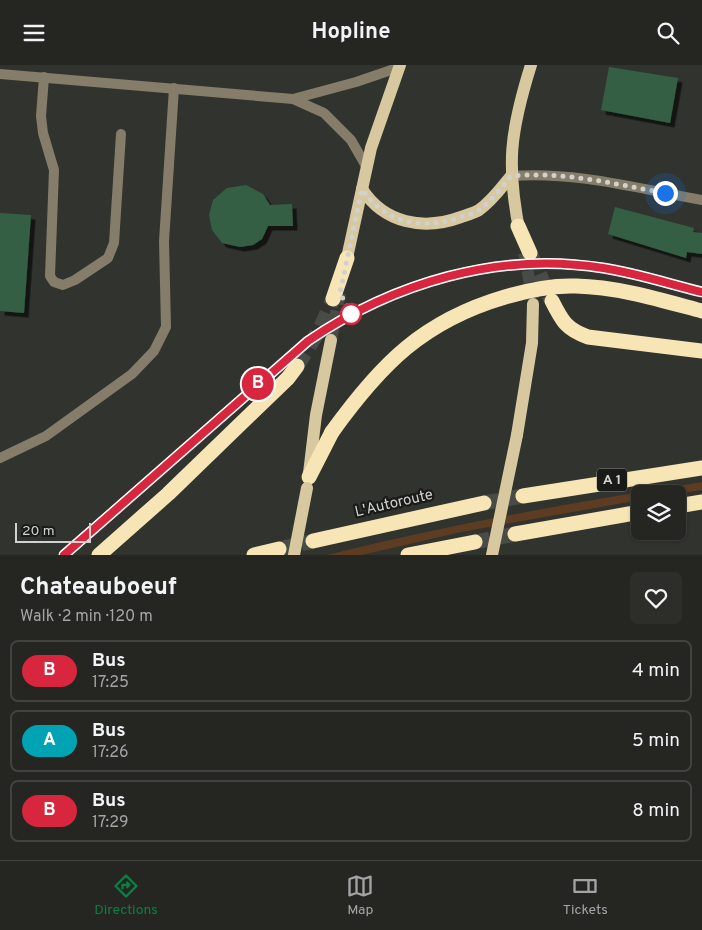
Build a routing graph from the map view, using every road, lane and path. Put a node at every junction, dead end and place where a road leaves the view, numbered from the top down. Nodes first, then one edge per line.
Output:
1 (400, 66) edge
2 (532, 67) edge
3 (0, 74) edge
4 (44, 77) junction
5 (174, 88) junction
6 (293, 99) junction
7 (120, 134) dead end
8 (366, 166) junction
9 (511, 176) junction
10 (362, 189) junction
11 (702, 201) edge
12 (518, 226) joint
13 (527, 253) tunnel mouth
14 (347, 258) joint
15 (702, 293) edge
16 (336, 296) tunnel mouth
17 (552, 301) tunnel mouth
18 (534, 303) tunnel mouth
19 (702, 311) edge
20 (331, 340) tunnel mouth
21 (702, 351) edge
22 (297, 366) tunnel mouth
23 (0, 458) edge
24 (702, 468) edge
25 (308, 483) junction
26 (523, 496) tunnel mouth
27 (702, 502) edge
28 (484, 503) tunnel mouth
29 (686, 505) edge
30 (631, 514) edge
31 (515, 534) tunnel mouth
32 (313, 541) tunnel mouth
33 (475, 542) tunnel mouth
34 (279, 549) tunnel mouth
35 (64, 555) edge
36 (99, 555) edge
37 (254, 555) edge
38 (294, 555) edge
39 (408, 555) edge
40 (492, 555) edge

1 - 6 street
1 - 8 main road
2 - 9 main road
3 - 4 street
4 - 5 street
4 - 7 street
5 - 6 street
5 - 23 street
6 - 8 street
8 - 10 main road
9 - 10 main road
9 - 11 street
9 - 12 main road
10 - 14 main road
12 - 13 highway
14 - 16 highway
15 - 35 street, bridge
17 - 21 highway
18 - 40 main road, bridge
19 - 25 highway, bridge
20 - 25 main road
22 - 36 highway
24 - 26 highway, A 1
25 - 38 main road, bridge
27 - 29 highway
28 - 32 highway, L'Autoroute
30 - 31 highway, A 1
33 - 39 highway
34 - 37 highway

